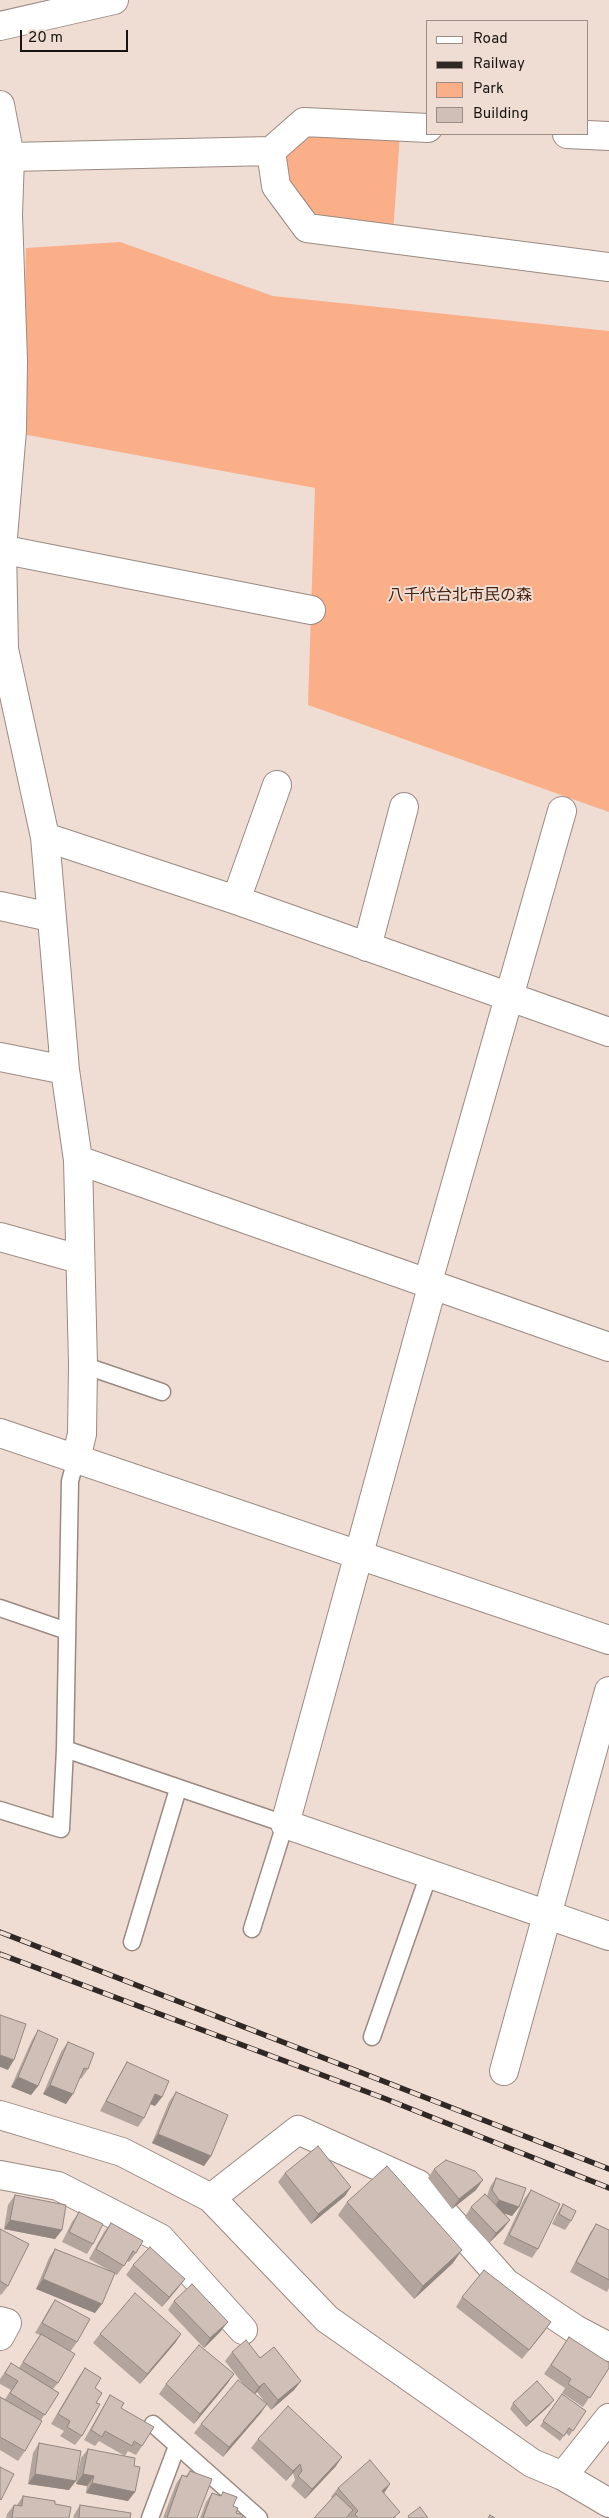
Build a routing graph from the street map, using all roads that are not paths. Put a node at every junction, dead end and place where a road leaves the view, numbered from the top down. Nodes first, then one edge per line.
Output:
1 (114, 0) edge
2 (0, 26) edge
3 (0, 105) edge
4 (426, 128) edge
5 (588, 135) edge
6 (609, 136) edge
7 (272, 151) junction
8 (10, 157) junction
9 (4, 214) edge
10 (609, 267) edge
11 (7, 361) edge
12 (1, 549) edge
13 (312, 610) dead end
14 (12, 738) edge
15 (277, 785) dead end
16 (404, 807) dead end
17 (562, 811) dead end
18 (45, 837) junction
19 (236, 900) junction
20 (0, 906) edge
21 (50, 917) junction
22 (367, 947) junction
23 (508, 997) junction
24 (609, 1032) edge
25 (0, 1057) edge
26 (66, 1070) junction
27 (78, 1160) junction
28 (0, 1236) edge
29 (79, 1259) junction
30 (430, 1286) junction
31 (609, 1347) edge
32 (83, 1364) junction
33 (162, 1392) dead end
34 (0, 1433) edge
35 (76, 1459) junction
36 (359, 1557) junction
37 (0, 1608) edge
38 (67, 1631) junction
39 (609, 1640) edge
40 (609, 1691) edge
41 (65, 1749) junction
42 (178, 1789) junction
43 (0, 1810) edge
44 (285, 1824) junction
45 (429, 1874) junction
46 (548, 1916) junction
47 (252, 1929) dead end
48 (609, 1936) edge
49 (132, 1942) dead end
50 (372, 2037) dead end
51 (504, 2071) dead end
52 (0, 2116) edge
53 (0, 2175) edge
54 (211, 2198) junction
55 (0, 2321) edge
56 (243, 2330) dead end
57 (0, 2336) edge
58 (609, 2347) edge
59 (609, 2418) edge
60 (153, 2424) edge
61 (177, 2446) junction
62 (563, 2476) junction
63 (609, 2503) edge
64 (150, 2518) edge
65 (259, 2518) edge

1 - 2 street
3 - 8 street
4 - 7 street
5 - 6 street
7 - 8 street
7 - 10 street
8 - 9 street
9 - 11 street
11 - 12 street
12 - 13 street
12 - 14 street
14 - 18 street
15 - 19 street
16 - 22 street
17 - 23 street
18 - 19 street
18 - 21 street
19 - 22 street
20 - 21 street
21 - 26 street
22 - 23 street
23 - 24 street
23 - 30 street
25 - 26 street
26 - 27 street
27 - 29 street
27 - 30 street
28 - 29 street
29 - 32 street
30 - 31 street
30 - 36 street
32 - 33 lane
32 - 35 street
34 - 35 street
35 - 36 street
35 - 38 lane
36 - 39 street
36 - 44 street
37 - 38 lane
38 - 41 lane
40 - 46 street
41 - 42 lane
41 - 43 lane
42 - 44 lane
42 - 49 lane
44 - 45 street
44 - 47 lane
45 - 46 street
45 - 50 lane
46 - 48 street
46 - 51 street
52 - 54 street
53 - 56 street
54 - 58 street
54 - 62 street
55 - 57 street
59 - 62 street
60 - 61 lane
61 - 64 lane
61 - 65 lane
62 - 63 street

